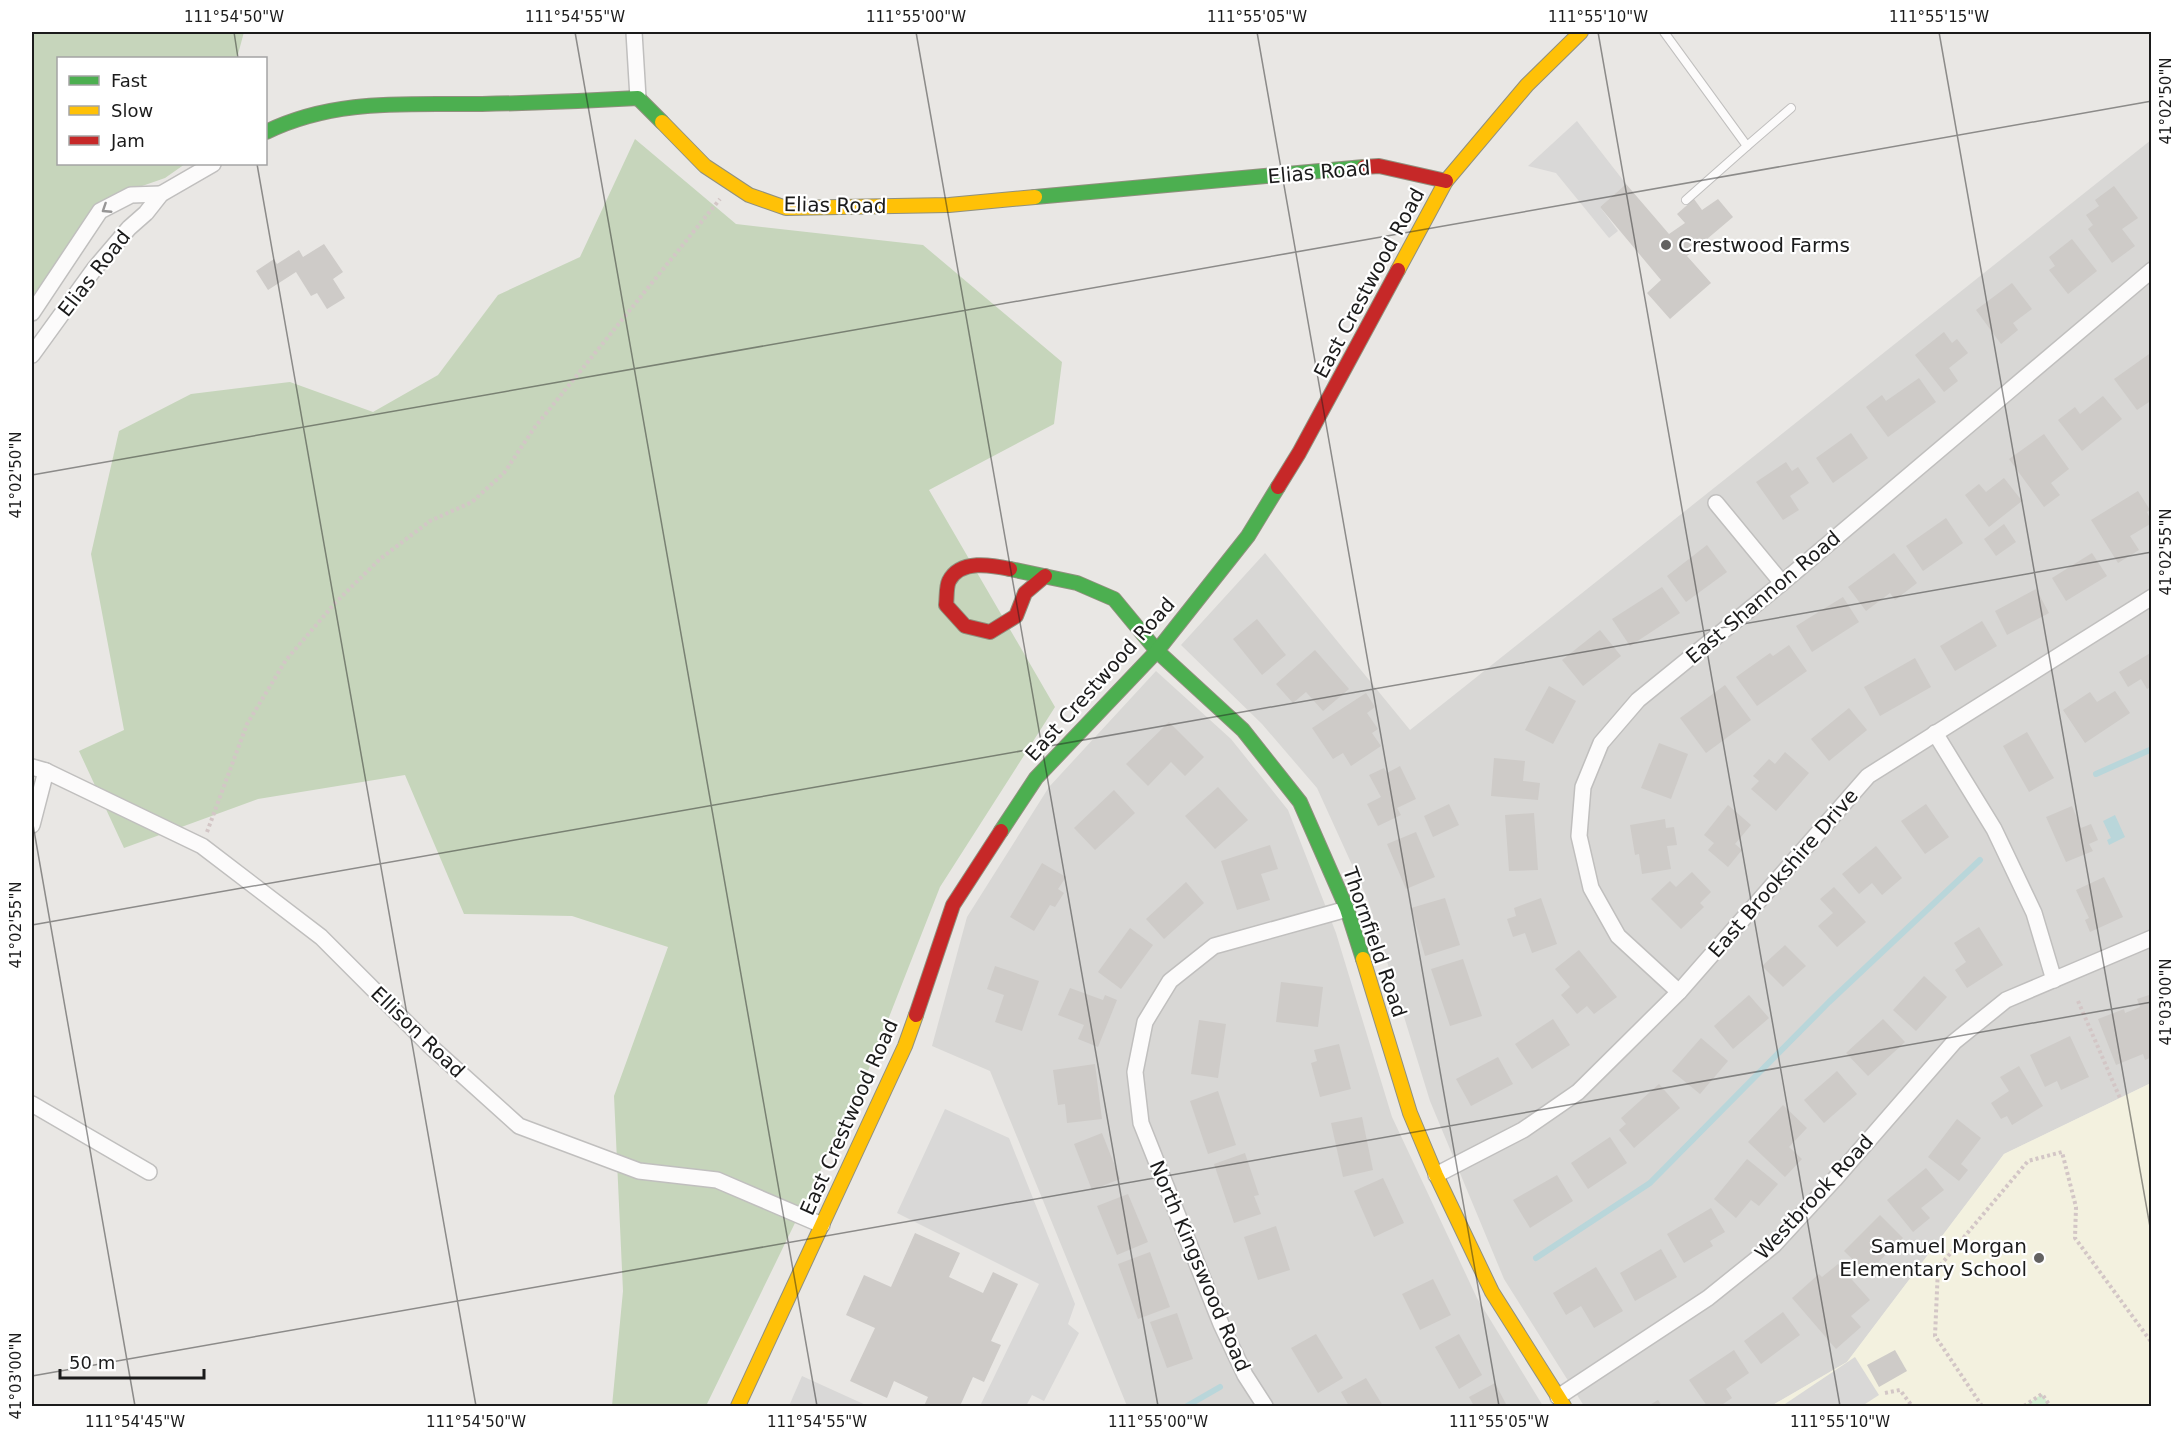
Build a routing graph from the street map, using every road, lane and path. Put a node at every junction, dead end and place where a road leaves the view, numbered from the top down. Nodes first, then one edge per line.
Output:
1 (634, 32) edge
2 (1581, 32) edge
3 (1664, 32) edge
4 (638, 98) junction
5 (1791, 108) dead end
6 (267, 131) edge
7 (1747, 146) junction
8 (211, 165) edge
9 (1446, 181) junction
10 (732, 184) junction
11 (161, 195) junction
12 (1686, 200) dead end
13 (2151, 270) edge
14 (32, 313) edge
15 (32, 356) edge
16 (1716, 503) dead end
17 (1045, 576) junction
18 (1782, 583) junction
19 (2151, 597) edge
20 (1156, 651) junction
21 (1935, 733) junction
22 (39, 769) edge
23 (32, 825) edge
24 (202, 846) junction
25 (1347, 909) junction
26 (2151, 938) edge
27 (2054, 980) junction
28 (1679, 992) junction
29 (2078, 1001) dead end
30 (2121, 1098) dead end
31 (32, 1104) edge
32 (149, 1172) dead end
33 (1436, 1175) junction
34 (822, 1225) junction
35 (2151, 1343) edge
36 (1885, 1393) dead end
37 (1561, 1402) edge
38 (738, 1407) edge
39 (1265, 1407) edge
40 (1912, 1407) edge
41 (1982, 1407) edge
42 (2024, 1407) edge
43 (2050, 1407) edge

1 - 4 street
2 - 9 street, East Crestwood Road
3 - 7 lane
4 - 6 street
4 - 10 street, Elias Road
5 - 7 lane
7 - 12 lane
8 - 11 street, Elias Road
9 - 10 street, Elias Road
9 - 20 street, East Crestwood Road
10 - 24 path
11 -> 14 street, Elias Road
11 - 15 street, Elias Road
13 - 18 street, East Shannon Road
16 - 18 street
17 - 17 street, Thornfield Road
17 - 20 street, Thornfield Road
18 - 28 street, East Shannon Road
19 - 21 street, East Brookshire Drive
20 - 25 street, Thornfield Road
20 - 34 street, East Crestwood Road
21 - 27 street
21 - 28 street, East Brookshire Drive
22 - 23 street
22 - 24 street, Ellison Road
24 - 34 street, Ellison Road
25 - 33 street, Thornfield Road
25 - 39 street, North Kingswood Road
26 - 27 street, Westbrook Road
27 - 37 street, Westbrook Road
28 - 33 street, East Brookshire Drive
29 - 30 path
31 - 32 street
33 - 37 street, Thornfield Road
34 - 38 street, East Crestwood Road
35 - 41 path
36 - 40 path
42 - 43 path

